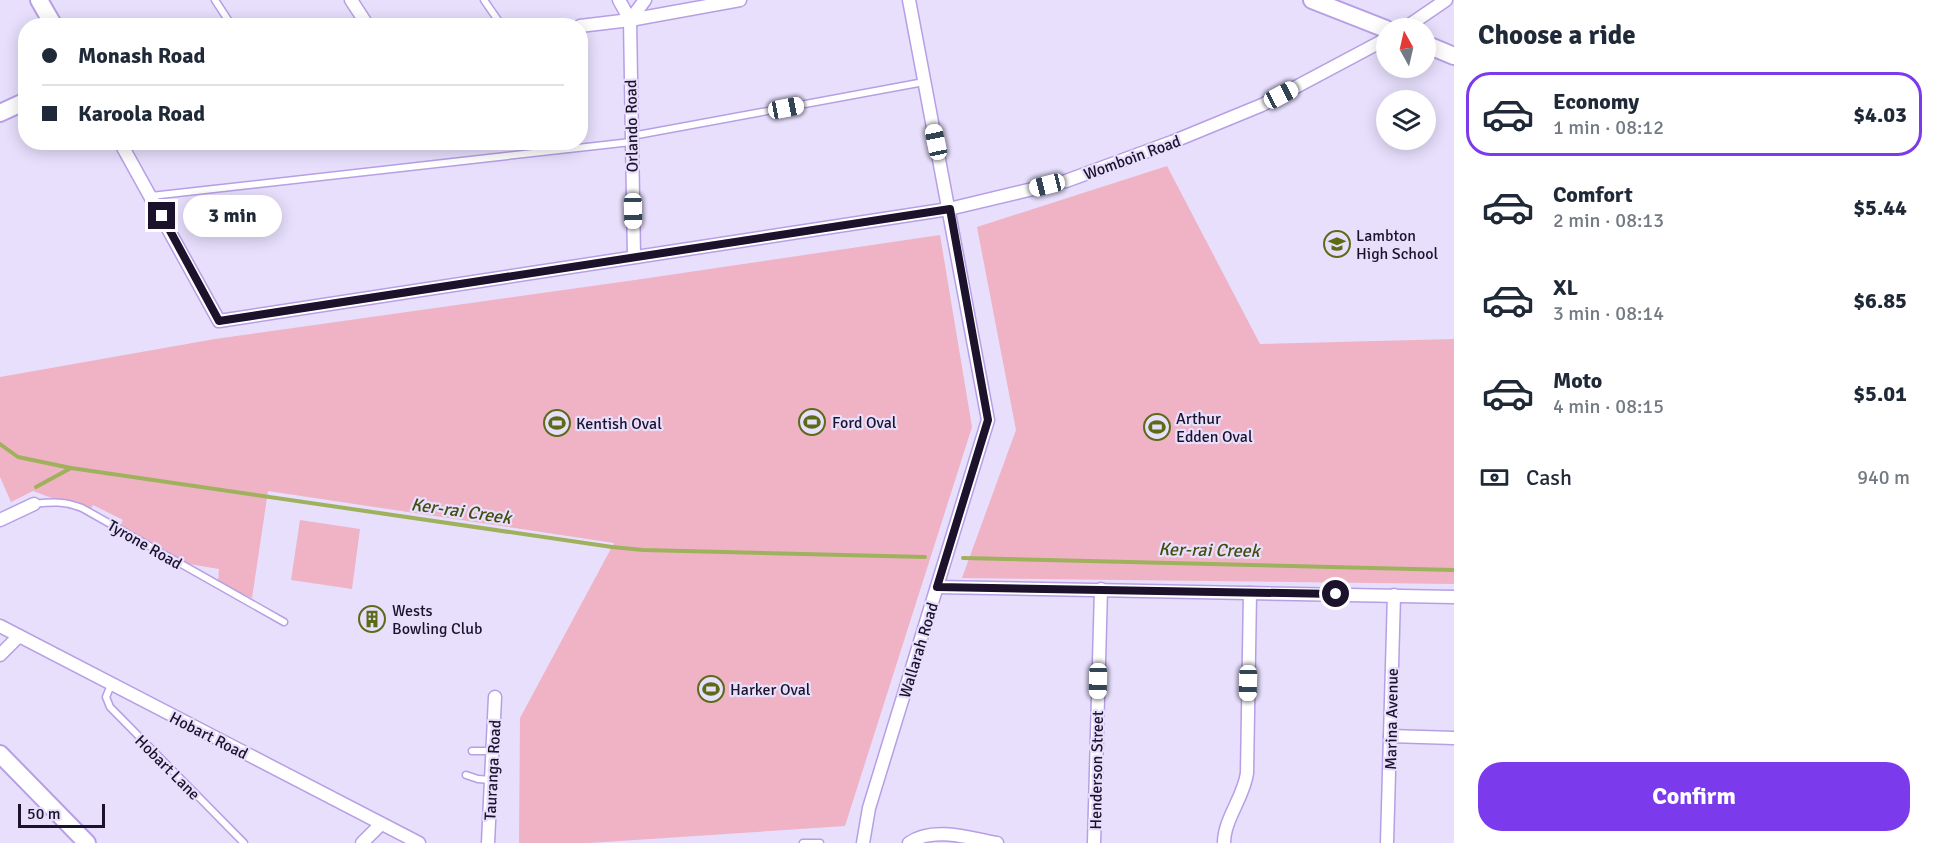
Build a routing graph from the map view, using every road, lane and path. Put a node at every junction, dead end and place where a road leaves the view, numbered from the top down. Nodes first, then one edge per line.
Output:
1 (39, 0) edge
2 (215, 0) edge
3 (351, 0) edge
4 (484, 0) edge
5 (619, 0) edge
6 (645, 0) edge
7 (740, 0) edge
8 (909, 0) edge
9 (1312, 0) edge
10 (1446, 0) edge
11 (49, 18) edge
12 (227, 18) edge
13 (363, 18) edge
14 (496, 18) edge
15 (1420, 18) edge
16 (630, 20) junction
17 (588, 25) edge
18 (1376, 25) edge
19 (1376, 44) edge
20 (1436, 49) edge
21 (1454, 56) edge
22 (924, 82) junction
23 (18, 105) edge
24 (0, 113) edge
25 (631, 139) junction
26 (588, 144) edge
27 (125, 150) edge
28 (538, 150) edge
29 (151, 196) junction
30 (950, 209) junction
31 (634, 257) junction
32 (34, 504) joint
33 (0, 520) edge
34 (937, 587) junction
35 (1101, 589) junction
36 (1250, 593) junction
37 (1394, 595) junction
38 (1454, 597) edge
39 (284, 622) dead end
40 (0, 626) edge
41 (19, 636) junction
42 (0, 655) edge
43 (111, 685) junction
44 (495, 697) dead end
45 (1390, 736) junction
46 (1454, 738) edge
47 (472, 750) dead end
48 (492, 751) junction
49 (0, 754) edge
50 (466, 775) dead end
51 (491, 780) junction
52 (381, 824) junction
53 (87, 843) edge
54 (244, 843) edge
55 (362, 843) edge
56 (419, 843) edge
57 (488, 843) edge
58 (803, 843) edge
59 (820, 843) edge
60 (863, 843) edge
61 (909, 843) edge
62 (997, 843) edge
63 (1094, 843) edge
64 (1224, 843) edge
65 (1388, 843) edge

1 - 11 street
2 - 12 lane
3 - 13 street
4 - 14 lane
5 - 16 street
6 - 16 street
7 - 16 street
8 - 22 street, Wallarah Road
9 - 18 street
10 - 15 street
16 - 17 street
16 - 25 street, Orlando Road
19 - 30 street, Womboin Road
20 - 21 street
22 - 25 lane
22 - 30 street, Wallarah Road
23 - 24 street
25 - 26 lane
25 - 31 street, Orlando Road
27 - 29 street
28 - 29 lane
29 - 31 street, Womboin Road
30 - 31 street, Womboin Road
30 - 34 street, Wallarah Road
32 - 33 street, Tyrone Road
32 - 39 lane, Tyrone Road
34 - 35 street
34 - 60 street, Wallarah Road
35 - 36 street
35 - 63 street, Henderson Street
36 - 37 street
36 - 64 street
37 - 38 street
37 - 45 street, Marina Avenue
40 - 41 street, Hobart Road
41 - 42 street
41 - 43 street, Hobart Road
43 - 52 street, Hobart Road
43 - 54 lane, Hobart Lane
44 - 48 street, Tauranga Road
45 - 46 street
45 - 65 street, Marina Avenue
47 - 48 lane
48 - 51 street, Tauranga Road
49 - 53 street
50 - 51 lane
51 - 57 street, Tauranga Road
52 - 55 street
52 - 56 street, Hobart Road
58 - 59 lane
61 - 62 street

